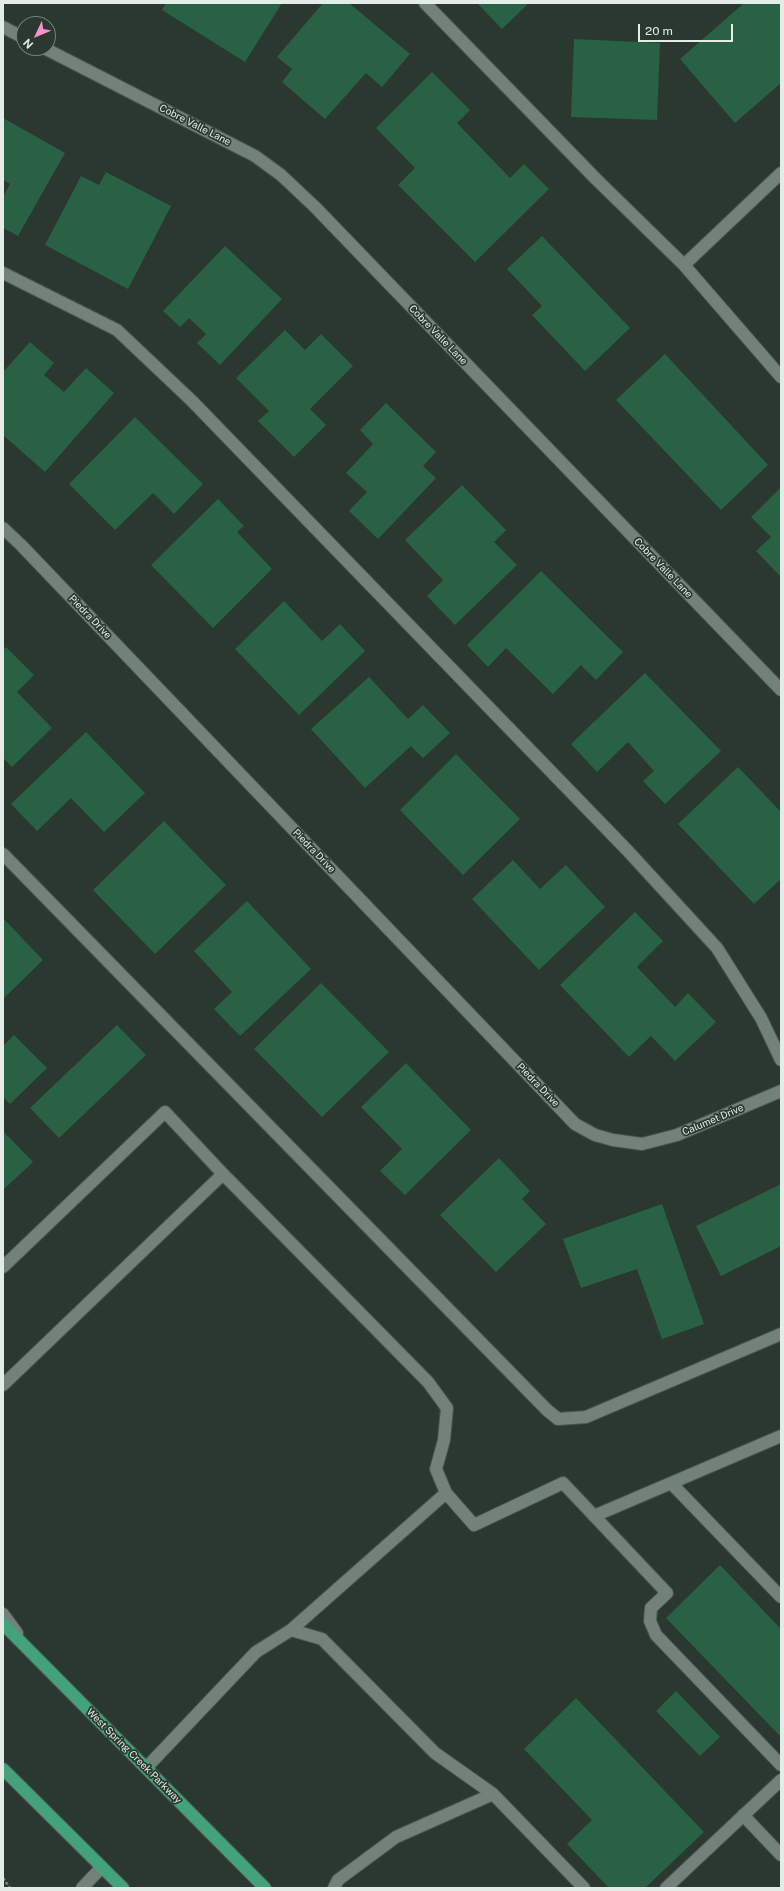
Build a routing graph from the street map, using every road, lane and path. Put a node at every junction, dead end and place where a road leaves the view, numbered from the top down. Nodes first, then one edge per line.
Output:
1 (426, 3) edge
2 (3, 27) edge
3 (16, 34) edge
4 (56, 54) edge
5 (781, 173) edge
6 (684, 265) junction
7 (3, 273) edge
8 (781, 377) edge
9 (3, 528) edge
10 (781, 690) edge
11 (3, 854) edge
12 (781, 1060) edge
13 (781, 1091) edge
14 (642, 1144) joint
15 (223, 1174) junction
16 (3, 1267) edge
17 (781, 1334) edge
18 (3, 1385) edge
19 (781, 1436) edge
20 (671, 1483) junction
21 (446, 1492) junction
22 (594, 1516) junction
23 (781, 1597) edge
24 (3, 1614) edge
25 (3, 1624) edge
26 (291, 1630) junction
27 (31, 1651) junction
28 (781, 1765) edge
29 (146, 1768) junction
30 (3, 1769) edge
31 (781, 1780) edge
32 (493, 1794) junction
33 (743, 1815) junction
34 (781, 1856) edge
35 (102, 1867) junction
36 (3, 1878) edge
37 (10, 1888) edge
38 (82, 1888) edge
39 (123, 1888) edge
40 (264, 1888) edge
41 (334, 1888) edge
42 (584, 1888) edge
43 (666, 1888) edge

1 - 6 street
2 - 3 street
4 - 10 street, Cobre Valle Lane
5 - 6 street
6 - 8 street
7 - 12 street
9 - 14 street, Piedra Drive
11 - 17 street
13 - 14 street, Calumet Drive
15 - 16 street
15 - 18 street
15 - 21 street
19 - 20 street
20 - 22 street
20 - 23 street
21 - 22 street
21 - 26 street
22 - 28 street
24 - 27 street
25 - 27 main road, West Spring Creek Parkway
26 - 29 street
26 - 32 street
27 - 29 main road, West Spring Creek Parkway
29 - 40 main road, West Spring Creek Parkway
30 - 35 main road
31 - 33 street
32 - 41 street
32 - 42 street
33 - 34 street
33 - 43 street
35 - 38 street
35 - 39 main road
36 - 37 path

